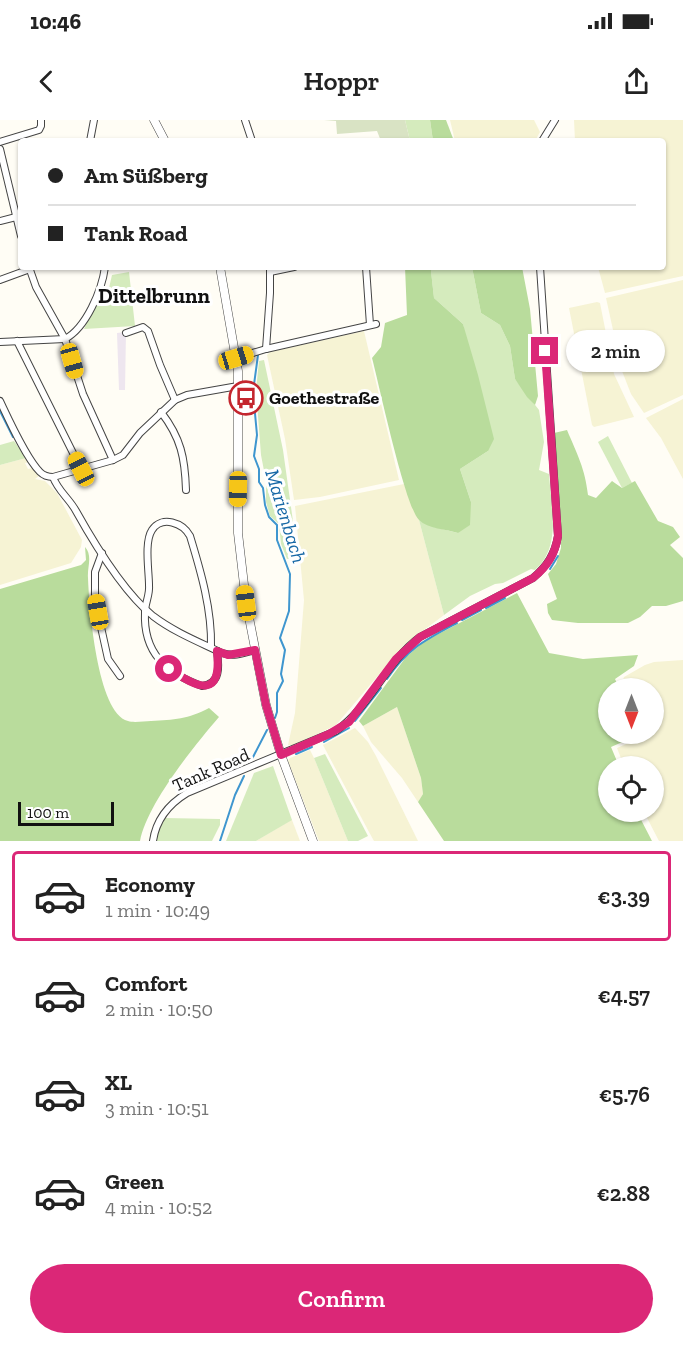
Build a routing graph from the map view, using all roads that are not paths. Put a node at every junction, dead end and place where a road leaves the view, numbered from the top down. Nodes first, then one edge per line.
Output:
1 (41, 120) edge
2 (94, 120) edge
3 (154, 120) edge
4 (245, 120) edge
5 (555, 120) edge
6 (91, 138) edge
7 (163, 138) edge
8 (251, 138) edge
9 (544, 138) edge
10 (0, 142) edge
11 (0, 149) edge
12 (16, 217) junction
13 (0, 221) edge
14 (18, 225) edge
15 (24, 270) edge
16 (30, 270) edge
17 (104, 270) edge
18 (221, 270) edge
19 (270, 270) edge
20 (366, 270) edge
21 (540, 270) edge
22 (0, 280) edge
23 (126, 333) dead end
24 (65, 339) junction
25 (17, 341) junction
26 (0, 342) edge
27 (266, 349) junction
28 (236, 358) junction
29 (237, 386) junction
30 (175, 400) junction
31 (0, 401) edge
32 (161, 412) junction
33 (113, 460) junction
34 (81, 469) junction
35 (53, 477) junction
36 (186, 490) dead end
37 (102, 554) junction
38 (145, 609) junction
39 (214, 649) junction
40 (255, 650) junction
41 (120, 676) dead end
42 (281, 755) junction
43 (153, 841) edge
44 (313, 841) edge

1 - 10 street
2 - 6 street
3 - 7 street
4 - 8 street
5 - 9 street
11 - 12 street
12 - 13 street
12 - 14 street
15 - 22 street
16 - 24 street
17 - 24 street
18 - 28 street
19 - 27 street
20 - 27 street
21 - 42 street, Tank Road
23 - 30 street
24 - 25 street
24 - 33 street
25 - 26 street
25 - 34 street
27 - 28 street
28 - 29 street
29 - 30 street
29 - 40 street
30 - 32 street
31 - 35 street
32 - 33 street
32 - 36 street
33 - 34 street
34 - 35 street
35 - 37 street
37 - 38 street
37 - 41 street
38 - 39 street
38 - 39 street
38 - 39 street
39 - 40 street
40 - 42 street
42 - 43 street, Tank Road
42 - 44 street

